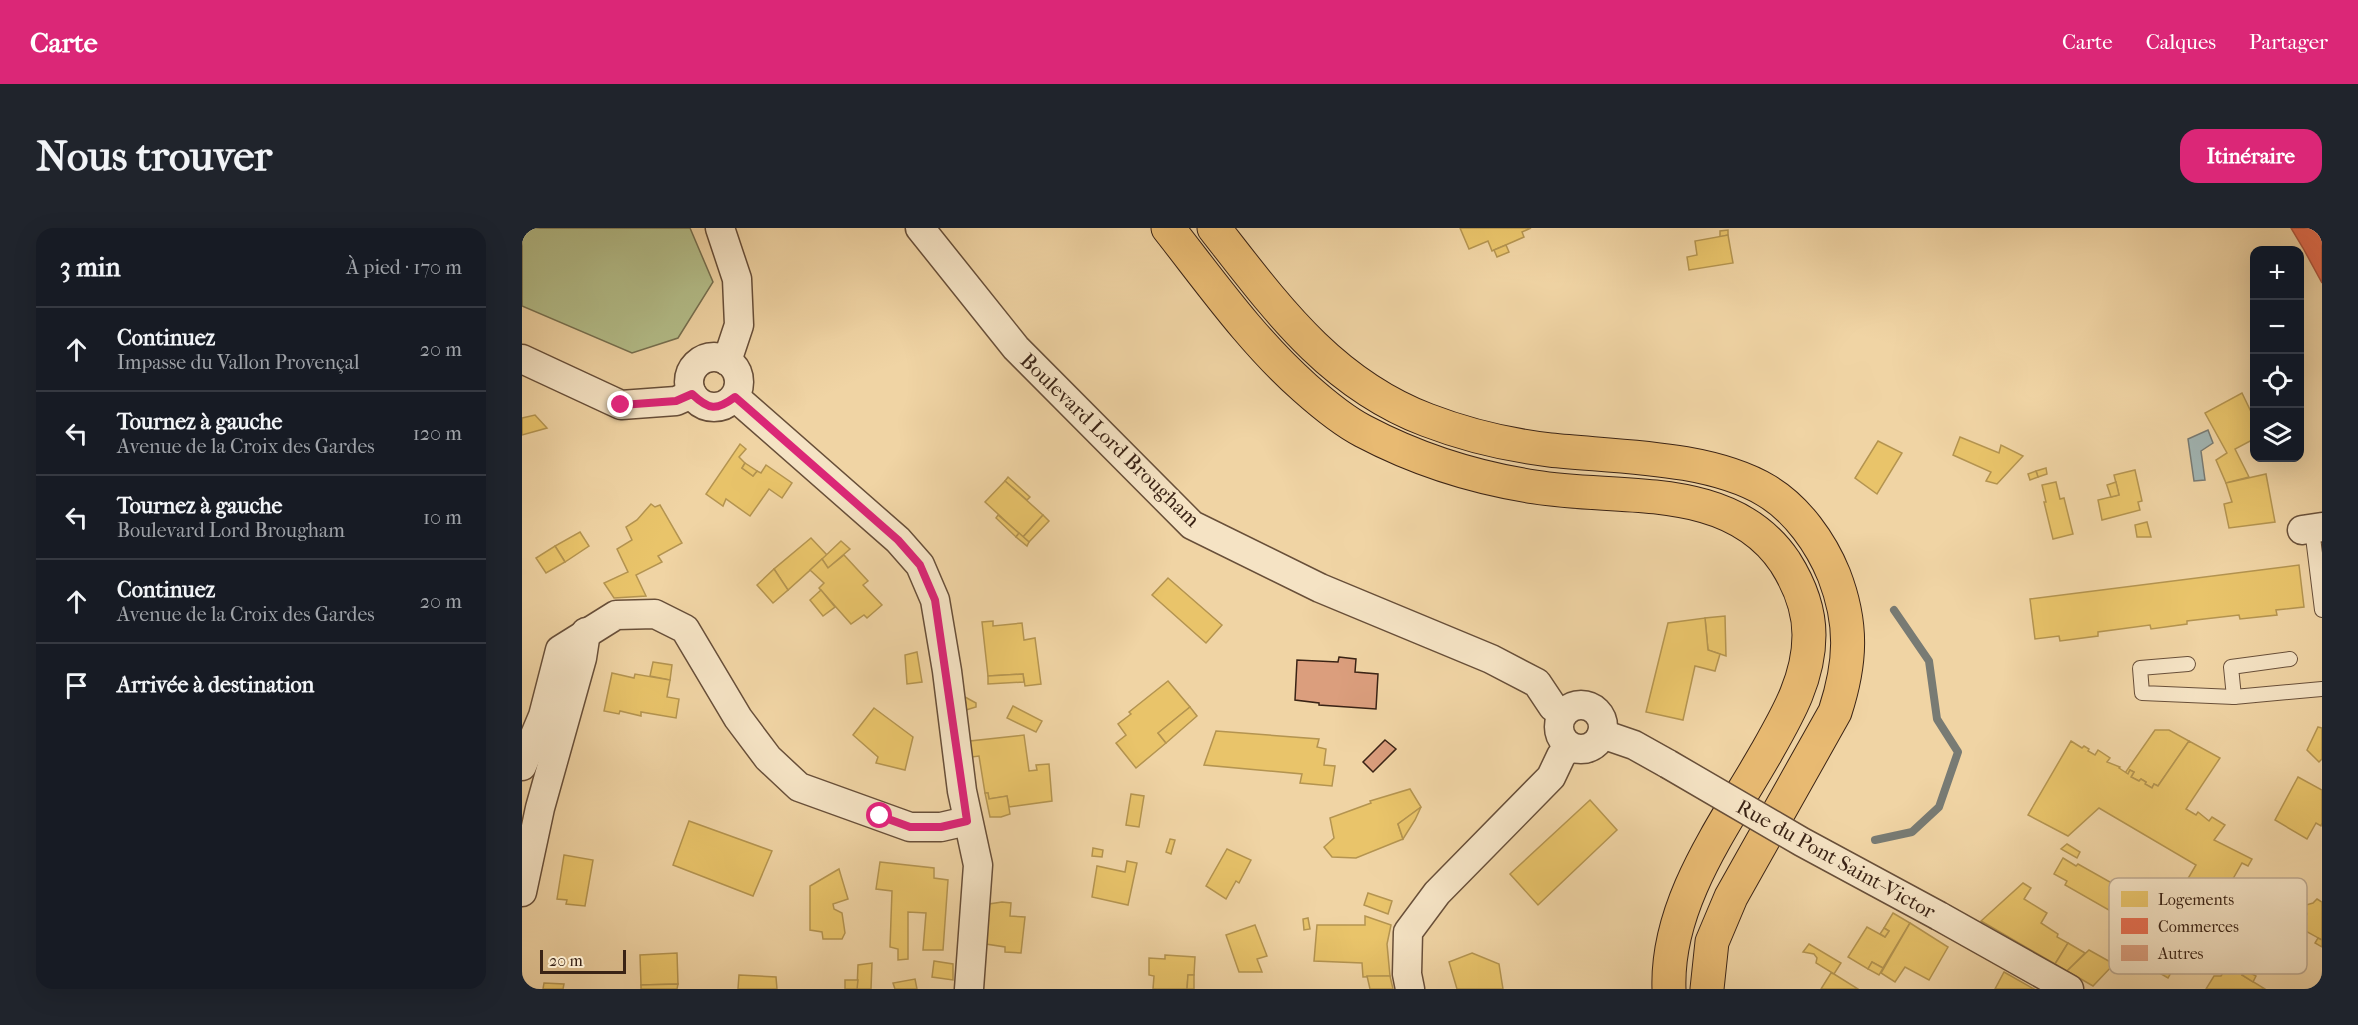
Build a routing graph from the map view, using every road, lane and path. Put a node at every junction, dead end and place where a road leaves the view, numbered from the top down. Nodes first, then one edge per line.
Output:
1 (720, 228) edge
2 (920, 228) edge
3 (1168, 228) edge
4 (1214, 228) edge
5 (522, 360) edge
6 (727, 361) junction
7 (692, 394) junction
8 (735, 397) junction
9 (2312, 529) edge
10 (2322, 610) edge
11 (586, 633) junction
12 (2290, 659) dead end
13 (2188, 664) dead end
14 (2322, 689) edge
15 (2234, 697) junction
16 (1563, 713) junction
17 (1602, 734) junction
18 (1569, 746) junction
19 (522, 766) edge
20 (967, 821) junction
21 (522, 892) edge
22 (969, 989) edge
23 (1410, 989) edge
24 (1669, 989) edge
25 (1707, 989) edge
26 (2068, 989) edge

1 - 6 street
2 - 16 street, Boulevard Lord Brougham
3 - 24 highway
4 - 25 highway
5 - 7 street
6 - 7 street
6 - 8 street
7 - 8 street
8 - 20 street
9 - 10 lane
11 - 19 street
11 - 20 street
11 - 21 street
12 - 15 lane
13 - 15 lane
14 - 15 lane
16 - 17 street
16 - 18 street
17 - 18 street
17 - 26 street, Rue du Pont Saint-Victor, bridge
18 - 23 street
20 - 22 street

